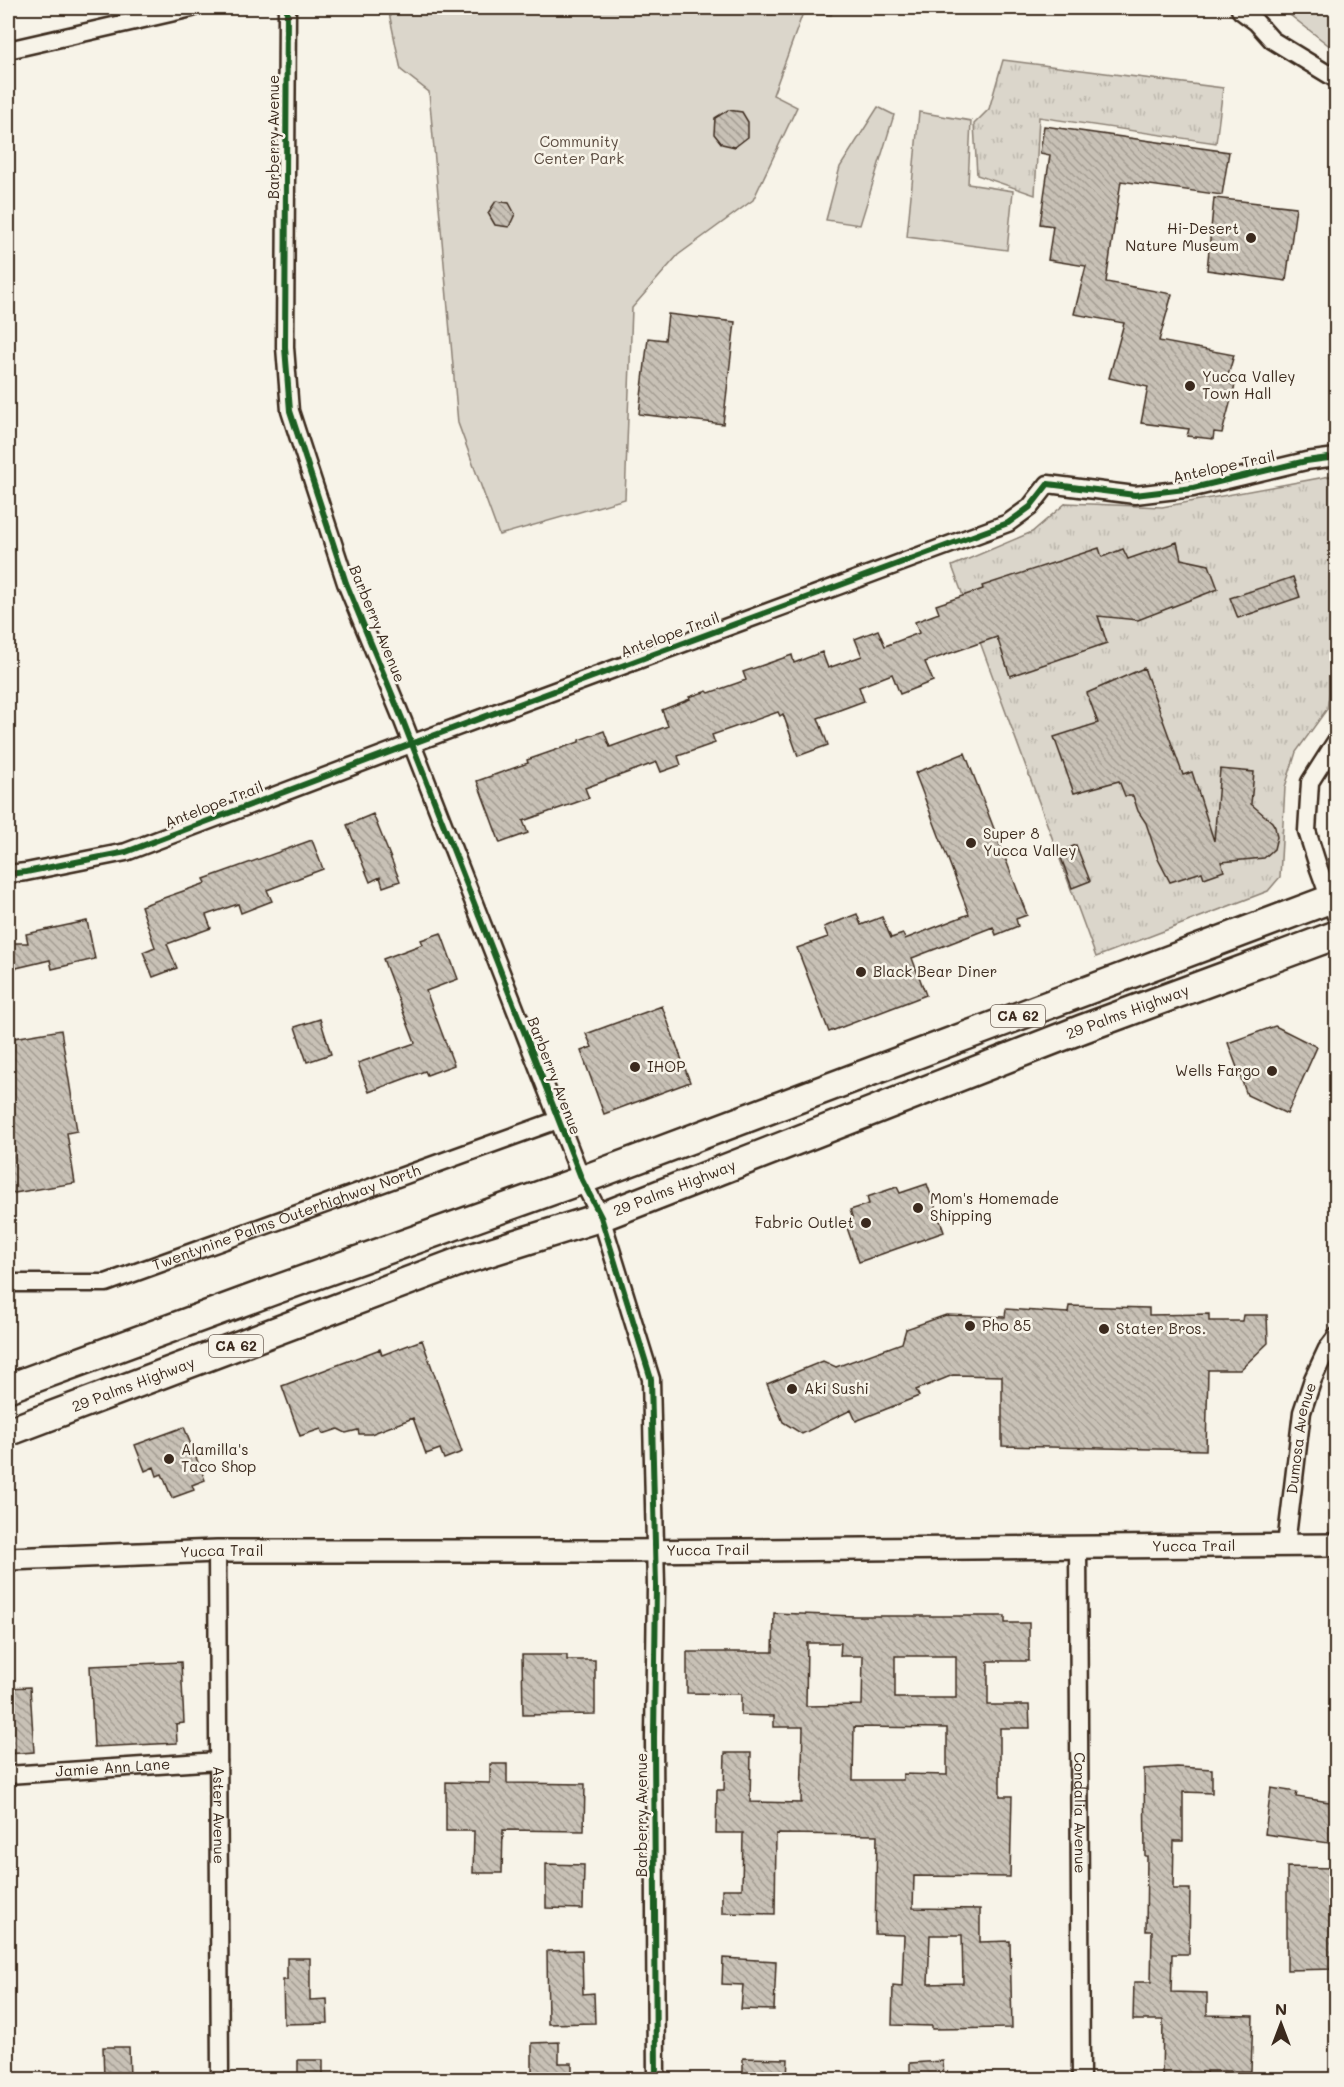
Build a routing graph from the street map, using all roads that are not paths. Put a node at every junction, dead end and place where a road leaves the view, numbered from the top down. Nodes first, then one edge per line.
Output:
1 (192, 8) edge
2 (287, 8) edge
3 (1240, 10) dead end
4 (8, 50) edge
5 (1336, 79) edge
6 (1336, 457) edge
7 (1336, 741) edge
8 (411, 744) junction
9 (8, 874) edge
10 (1334, 904) edge
11 (1336, 935) edge
12 (558, 1120) junction
13 (582, 1180) junction
14 (601, 1217) junction
15 (8, 1283) edge
16 (1336, 1337) edge
17 (8, 1388) edge
18 (8, 1432) edge
19 (1286, 1545) junction
20 (1336, 1545) edge
21 (1078, 1546) junction
22 (654, 1550) junction
23 (217, 1551) junction
24 (8, 1559) edge
25 (218, 1761) junction
26 (8, 1775) edge
27 (220, 2079) edge
28 (656, 2079) edge
29 (1081, 2079) edge

1 - 4 street
2 - 8 street, Barberry Avenue
3 - 5 street
6 - 8 street, Antelope Trail
7 - 10 street
8 - 9 street, Antelope Trail
8 - 12 street, Barberry Avenue
10 - 13 main road, CA 62
11 - 14 main road, 29 Palms Highway / CA 62
12 - 13 street, Barberry Avenue
12 - 15 street, Twentynine Palms Outerhighway North
13 - 14 street, Barberry Avenue
13 - 17 main road, CA 62
14 - 18 main road, 29 Palms Highway / CA 62
14 - 22 street, Barberry Avenue
16 - 19 street, Dumosa Avenue
19 - 20 street, Yucca Trail
19 - 21 street, Yucca Trail
21 - 22 street, Yucca Trail
21 - 29 street, Condalia Avenue
22 - 23 street, Yucca Trail
22 - 28 street, Barberry Avenue
23 - 24 street, Yucca Trail
23 - 25 street, Aster Avenue
25 - 26 street, Jamie Ann Lane
25 - 27 street, Aster Avenue

